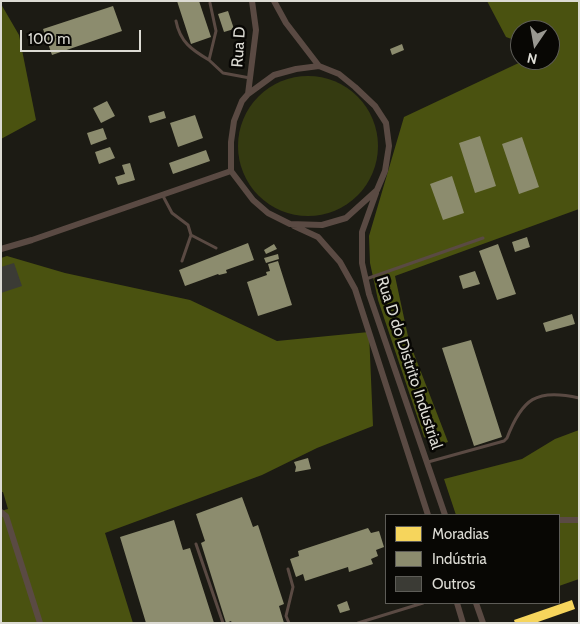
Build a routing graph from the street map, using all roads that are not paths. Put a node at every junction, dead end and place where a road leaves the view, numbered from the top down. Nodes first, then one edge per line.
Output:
1 (252, 1) edge
2 (274, 1) edge
3 (210, 4) dead end
4 (176, 21) dead end
5 (209, 60) junction
6 (319, 66) junction
7 (250, 78) junction
8 (248, 94) junction
9 (231, 171) junction
10 (377, 190) junction
11 (162, 195) junction
12 (290, 224) junction
13 (190, 235) junction
14 (483, 238) dead end
15 (216, 248) dead end
16 (1, 249) edge
17 (182, 261) dead end
18 (366, 279) junction
19 (579, 398) edge
20 (427, 462) junction
21 (1, 512) edge
22 (428, 514) edge
23 (445, 514) edge
24 (560, 520) edge
25 (579, 520) edge
26 (196, 544) dead end
27 (288, 569) dead end
28 (420, 604) edge
29 (457, 604) edge
30 (476, 604) edge
31 (40, 623) edge
32 (223, 623) edge
33 (289, 623) edge
34 (358, 623) edge
35 (463, 623) edge
36 (483, 623) edge

1 - 7 street, Rua D
2 - 6 street
3 - 5 lane
4 - 5 lane
5 - 7 lane
6 - 8 street
6 - 10 street
7 - 8 street, Rua D
8 - 9 street
9 - 11 street
9 - 12 street
10 - 12 street
10 - 18 street, Rua D do Distrito Industrial
11 - 13 lane
11 - 16 street
12 - 22 street, Rua D do Distrito Industrial
13 - 15 lane
13 - 17 lane
14 - 18 lane
18 - 20 street, Rua D do Distrito Industrial
19 - 20 lane
20 - 23 street, Rua D do Distrito Industrial
21 - 31 street
24 - 25 street
26 - 32 lane
27 - 33 lane
28 - 34 lane
29 - 35 street
30 - 36 street

